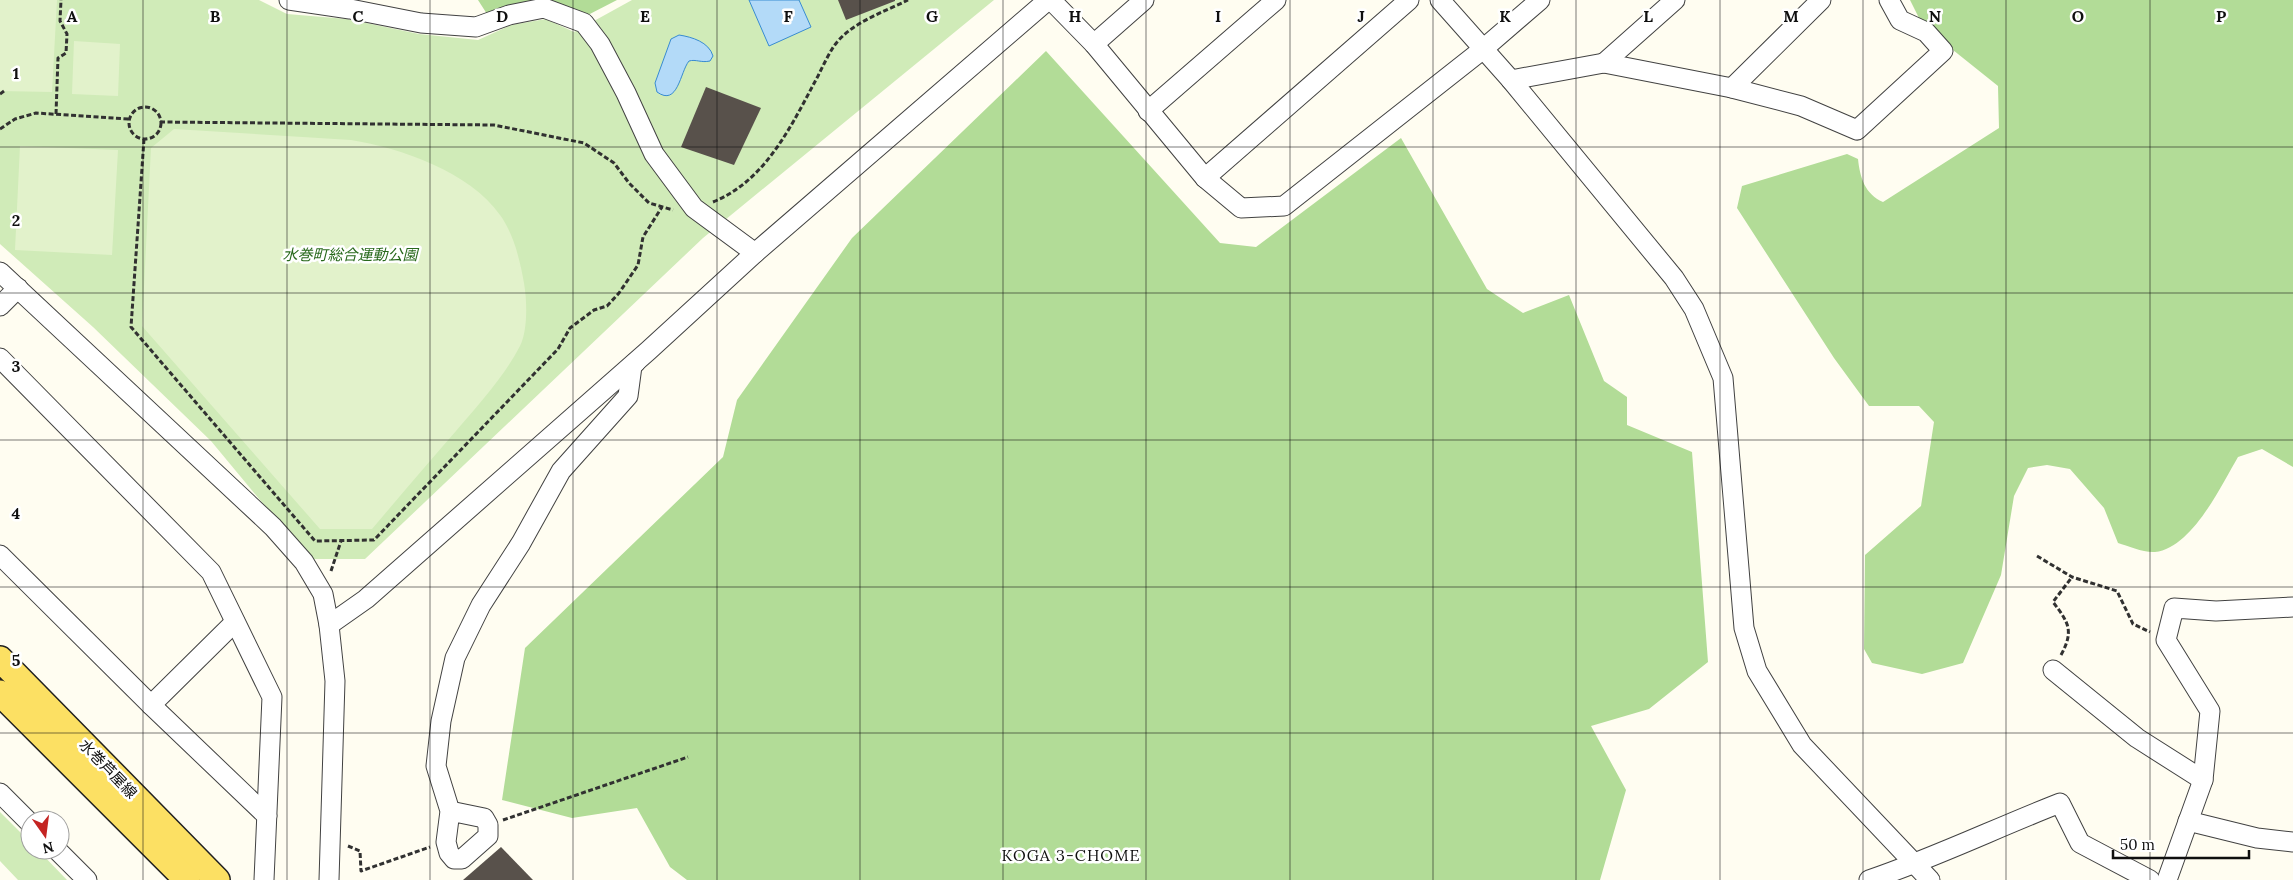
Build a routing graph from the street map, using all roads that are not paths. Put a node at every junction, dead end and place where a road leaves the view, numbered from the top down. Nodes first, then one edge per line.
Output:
1 (289, 0) edge
2 (1049, 0) edge
3 (1144, 0) edge
4 (1276, 0) edge
5 (1409, 0) edge
6 (1440, 0) edge
7 (1540, 0) edge
8 (1675, 0) edge
9 (1821, 0) edge
10 (1890, 0) edge
11 (1094, 44) junction
12 (1482, 50) junction
13 (1604, 63) junction
14 (1511, 80) junction
15 (1732, 88) junction
16 (1148, 111) junction
17 (1205, 178) junction
18 (755, 252) junction
19 (0, 272) edge
20 (18, 288) junction
21 (0, 306) edge
22 (648, 351) junction
23 (0, 358) edge
24 (0, 555) edge
25 (2293, 607) edge
26 (235, 622) junction
27 (329, 625) junction
28 (0, 659) edge
29 (2053, 670) road end
30 (0, 694) edge
31 (151, 705) junction
32 (2203, 780) junction
33 (0, 793) edge
34 (450, 811) junction
35 (20, 813) edge
36 (267, 816) junction
37 (2188, 821) junction
38 (2293, 842) edge
39 (67, 860) edge
40 (1916, 864) junction
41 (87, 880) edge
42 (187, 880) edge
43 (217, 880) edge
44 (264, 880) edge
45 (329, 880) edge
46 (1869, 880) edge
47 (1930, 880) edge
48 (2150, 880) edge
49 (2167, 880) edge

1 - 18 street
2 - 11 street
2 - 18 street
3 - 11 street
4 - 16 street
5 - 17 street
6 - 12 street
7 - 12 street
8 - 13 street
9 - 15 street
10 - 15 street
11 - 16 street
12 - 14 street
12 - 17 street
13 - 14 street
13 - 15 street
14 - 40 street
16 - 17 street
18 - 22 street
19 - 20 street
20 - 21 street
20 - 27 street
22 - 27 street
22 - 34 street
23 - 26 street
24 - 31 street
25 - 32 street
26 - 31 street
26 - 36 street
27 - 45 street
28 - 43 main road, 水巻芦屋線
29 - 32 street
30 - 42 main road, 水巻芦屋線
31 - 36 street
32 - 37 street
33 - 35 street
34 - 34 street
36 - 44 street
37 - 38 street
37 - 49 street
39 - 41 street
40 - 46 street
40 - 47 street
40 - 48 street

